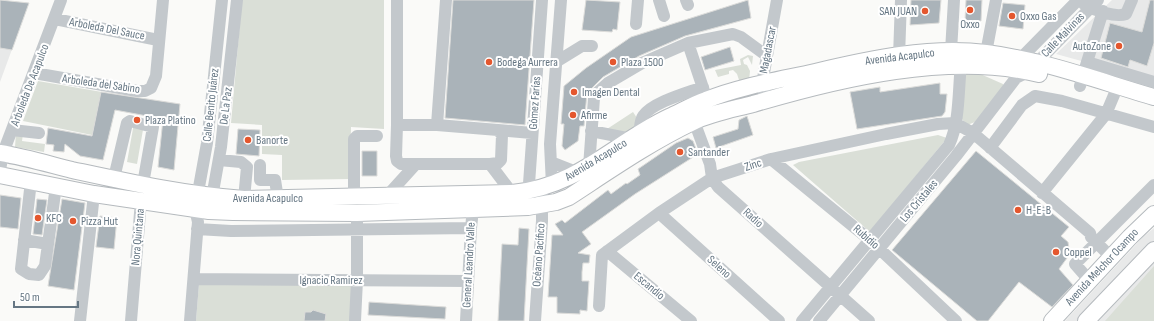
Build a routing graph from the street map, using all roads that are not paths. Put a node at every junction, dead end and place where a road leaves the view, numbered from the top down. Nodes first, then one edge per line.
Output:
1 (61, 0) edge
2 (163, 0) edge
3 (222, 0) edge
4 (237, 0) edge
5 (397, 0) edge
6 (446, 0) edge
7 (542, 0) edge
8 (561, 0) edge
9 (638, 0) edge
10 (659, 0) edge
11 (777, 0) edge
12 (901, 0) edge
13 (954, 0) edge
14 (996, 0) edge
15 (1078, 0) edge
16 (1132, 0) edge
17 (1097, 6) edge
18 (664, 16) dead end
19 (55, 18) junction
20 (636, 24) dead end
21 (158, 40) junction
22 (688, 43) junction
23 (592, 46) dead end
24 (951, 51) junction
25 (986, 53) junction
26 (767, 56) junction
27 (899, 57) junction
28 (556, 62) junction
29 (961, 65) junction
30 (1026, 69) junction
31 (34, 74) junction
32 (1083, 75) junction
33 (1154, 82) edge
34 (762, 84) junction
35 (705, 93) junction
36 (1114, 95) junction
37 (1154, 97) edge
38 (766, 100) junction
39 (1154, 107) edge
40 (1106, 114) junction
41 (694, 121) junction
42 (955, 123) junction
43 (397, 124) junction
44 (437, 125) junction
45 (1154, 127) edge
46 (12, 130) junction
47 (498, 130) junction
48 (591, 131) junction
49 (532, 132) junction
50 (39, 133) dead end
51 (974, 133) junction
52 (377, 136) dead end
53 (636, 136) junction
54 (207, 143) junction
55 (221, 146) junction
56 (990, 148) junction
57 (2, 153) edge
58 (772, 159) junction
59 (219, 160) junction
60 (551, 162) junction
61 (490, 164) junction
62 (260, 165) dead end
63 (415, 165) junction
64 (0, 170) edge
65 (584, 170) junction
66 (0, 175) edge
67 (114, 178) junction
68 (712, 178) junction
69 (31, 181) junction
70 (144, 184) junction
71 (1154, 185) edge
72 (56, 186) junction
73 (1042, 193) junction
74 (94, 194) junction
75 (534, 195) junction
76 (386, 197) junction
77 (244, 199) junction
78 (278, 199) junction
79 (141, 201) junction
80 (355, 205) junction
81 (473, 209) junction
82 (202, 210) junction
83 (659, 213) junction
84 (1154, 214) edge
85 (471, 228) junction
86 (358, 230) junction
87 (1095, 238) junction
88 (1154, 238) edge
89 (24, 240) junction
90 (870, 240) junction
91 (48, 244) junction
92 (879, 249) junction
93 (607, 251) junction
94 (1149, 255) edge
95 (1117, 257) junction
96 (194, 279) junction
97 (358, 280) junction
98 (1089, 280) junction
99 (468, 281) junction
100 (830, 288) junction
101 (840, 296) junction
102 (599, 306) dead end
103 (1089, 317) edge
104 (80, 321) edge
105 (131, 321) edge
106 (190, 321) edge
107 (355, 321) edge
108 (466, 321) edge
109 (535, 321) edge
110 (691, 321) edge
111 (779, 321) edge
112 (802, 321) edge
113 (819, 321) edge
114 (869, 321) edge
115 (956, 321) edge
116 (1052, 321) edge

1 - 19 street, Arboleda De Acapulco
2 - 21 street, Arboleda del Sabino
3 - 54 street, Calle Benito Juárez
4 - 55 street, De La Paz
5 - 43 street
6 - 44 street
7 - 49 street, Gómez Farías
8 - 28 street
9 - 20 street
10 - 18 street
11 - 26 street, Magadascar
12 - 27 street
13 - 24 street
14 - 25 street
15 - 17 street
15 - 30 street, Calle Malvinas
16 - 17 street
17 - 30 street, Calle Malvinas
17 - 32 street
19 - 21 street, Arboleda Del Sauce
19 - 31 street, Arboleda De Acapulco
21 - 31 street, Arboleda del Sabino
22 - 26 street
22 - 35 street
22 - 48 street
23 - 28 street
24 - 25 main road, Avenida Acapulco
24 - 27 main road, Avenida Acapulco
25 - 30 main road, Avenida Acapulco
26 - 34 street, Magadascar
27 - 34 main road, Avenida Acapulco
28 - 60 street
29 - 30 main road, Avenida Acapulco
29 - 38 main road, Avenida Acapulco
29 - 42 street, Los Cristales
30 - 32 main road, Avenida Acapulco
30 - 51 street, Los Cristales
31 - 46 street, Arboleda De Acapulco
32 - 33 street
32 - 36 main road, Avenida Acapulco
32 - 37 main road, Avenida Acapulco
34 - 35 main road, Avenida Acapulco
34 - 38 street, Magadascar
35 - 53 main road, Avenida Acapulco
36 - 39 main road, Avenida Acapulco
36 - 40 street
38 - 41 main road, Avenida Acapulco
40 - 45 street
40 - 56 street
40 - 73 street
41 - 68 street, Radio
41 - 75 main road, Avenida Acapulco
42 - 51 street
42 - 58 street, Zinc
42 - 90 street, Los Cristales
43 - 44 street
43 - 63 street
44 - 47 street
46 - 50 street
46 - 57 street, Arboleda De Acapulco
47 - 49 street
47 - 61 street
48 - 53 street
48 - 65 street
49 - 75 street, Gómez Farías
51 - 56 street
51 - 92 street, Los Cristales
52 - 80 street
53 - 65 main road, Avenida Acapulco
54 - 55 street
54 - 82 street, Calle Benito Juárez
55 - 59 street, De La Paz
56 - 73 street
57 - 64 street, Arboleda De Acapulco
57 - 67 main road, Avenida Acapulco
58 - 68 street, Zinc
58 - 90 street, Rubidio
59 - 77 street
59 - 82 street, De La Paz
60 - 65 street
60 - 75 street
61 - 63 street
61 - 75 street
62 - 78 street
63 - 76 street
65 - 75 main road, Avenida Acapulco
66 - 69 main road, Avenida Acapulco
67 - 70 main road, Avenida Acapulco
67 - 70 street
68 - 83 street, Zinc
68 - 100 street, Radio
69 - 72 main road, Avenida Acapulco
69 - 89 street
70 - 82 main road, Avenida Acapulco
71 - 87 street
72 - 74 main road, Avenida Acapulco
72 - 91 street
73 - 87 street
74 - 79 main road, Avenida Acapulco
74 - 104 street
75 - 76 main road, Avenida Acapulco
75 - 81 main road, Avenida Acapulco
75 - 109 street, Océano Pacífico
76 - 80 main road, Avenida Acapulco
77 - 78 main road, Avenida Acapulco
77 - 82 main road, Avenida Acapulco
78 - 80 main road, Avenida Acapulco
79 - 82 main road, Avenida Acapulco
79 - 105 street, Nora Quintana
80 - 81 main road, Avenida Acapulco
80 - 82 main road, Avenida Acapulco
80 - 86 street
81 - 85 street, General Leandro Valle
82 - 86 street
82 - 96 street
83 - 93 street, Zinc
83 - 111 street, Seleno
84 - 95 main road, Avenida Melchor Ocampo
85 - 86 street
85 - 99 street, General Leandro Valle
86 - 97 street
87 - 95 street
87 - 98 street
88 - 94 main road
89 - 91 street
89 - 91 street
90 - 92 street, Rubidio
90 - 100 street, Los Cristales
92 - 101 street, Los Cristales
92 - 115 street, Rubidio
93 - 102 street
93 - 110 street, Escandio
94 - 95 main road
94 - 103 main road, Avenida Melchor Ocampo
95 - 98 main road, Avenida Melchor Ocampo
95 - 103 main road
96 - 97 street, Ignacio Ramirez
96 - 106 street
97 - 99 street, Ignacio Ramirez
97 - 107 street
98 - 116 main road, Avenida Melchor Ocampo
99 - 108 street, General Leandro Valle
100 - 101 street, Radio
100 - 112 street, Los Cristales
101 - 113 street, Los Cristales
101 - 114 street, Radio

